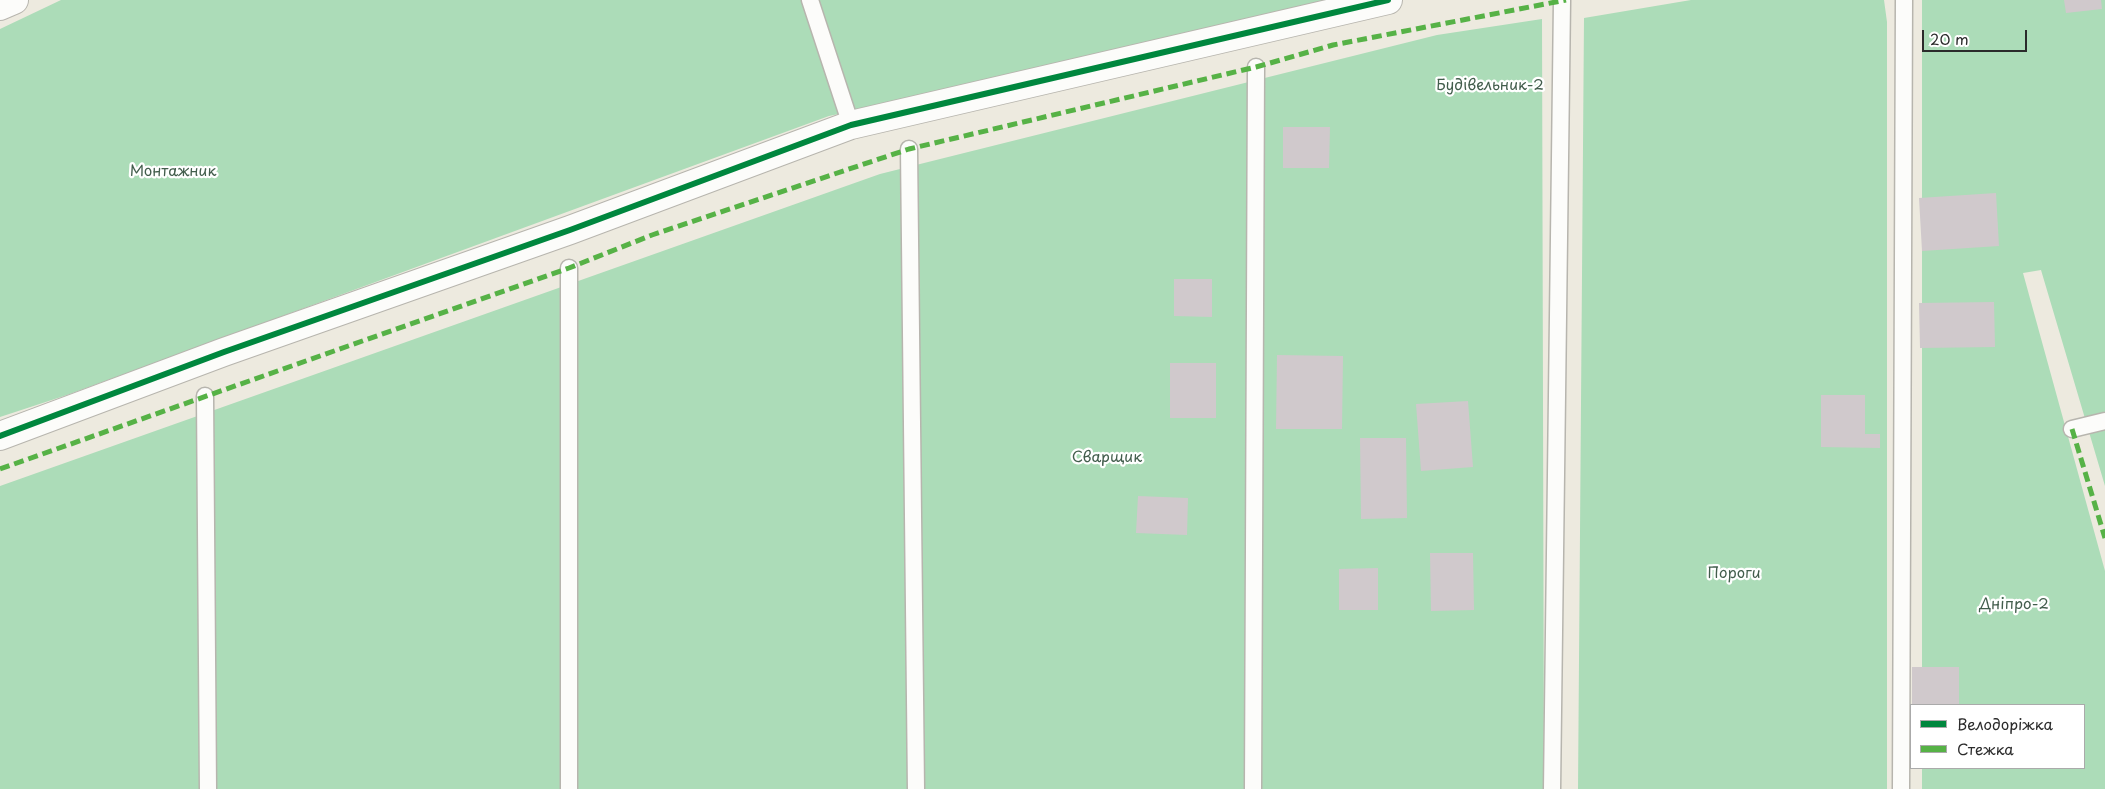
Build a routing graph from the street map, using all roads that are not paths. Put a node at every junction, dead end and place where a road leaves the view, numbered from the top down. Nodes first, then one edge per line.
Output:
1 (14, 0) edge
2 (810, 0) edge
3 (1388, 0) edge
4 (1904, 0) edge
5 (1562, 1) edge
6 (0, 6) edge
7 (1256, 67) dead end
8 (851, 125) junction
9 (909, 149) dead end
10 (569, 268) dead end
11 (206, 396) dead end
12 (2105, 421) edge
13 (2072, 428) dead end
14 (0, 436) edge
15 (208, 789) edge
16 (569, 789) edge
17 (916, 789) edge
18 (1253, 789) edge
19 (1552, 789) edge
20 (1902, 789) edge

1 - 6 street
2 - 8 lane
3 - 8 street
4 - 20 lane
5 - 19 lane
7 - 18 lane
8 - 14 street
9 - 17 lane
10 - 16 lane
11 - 15 lane
12 - 13 lane

